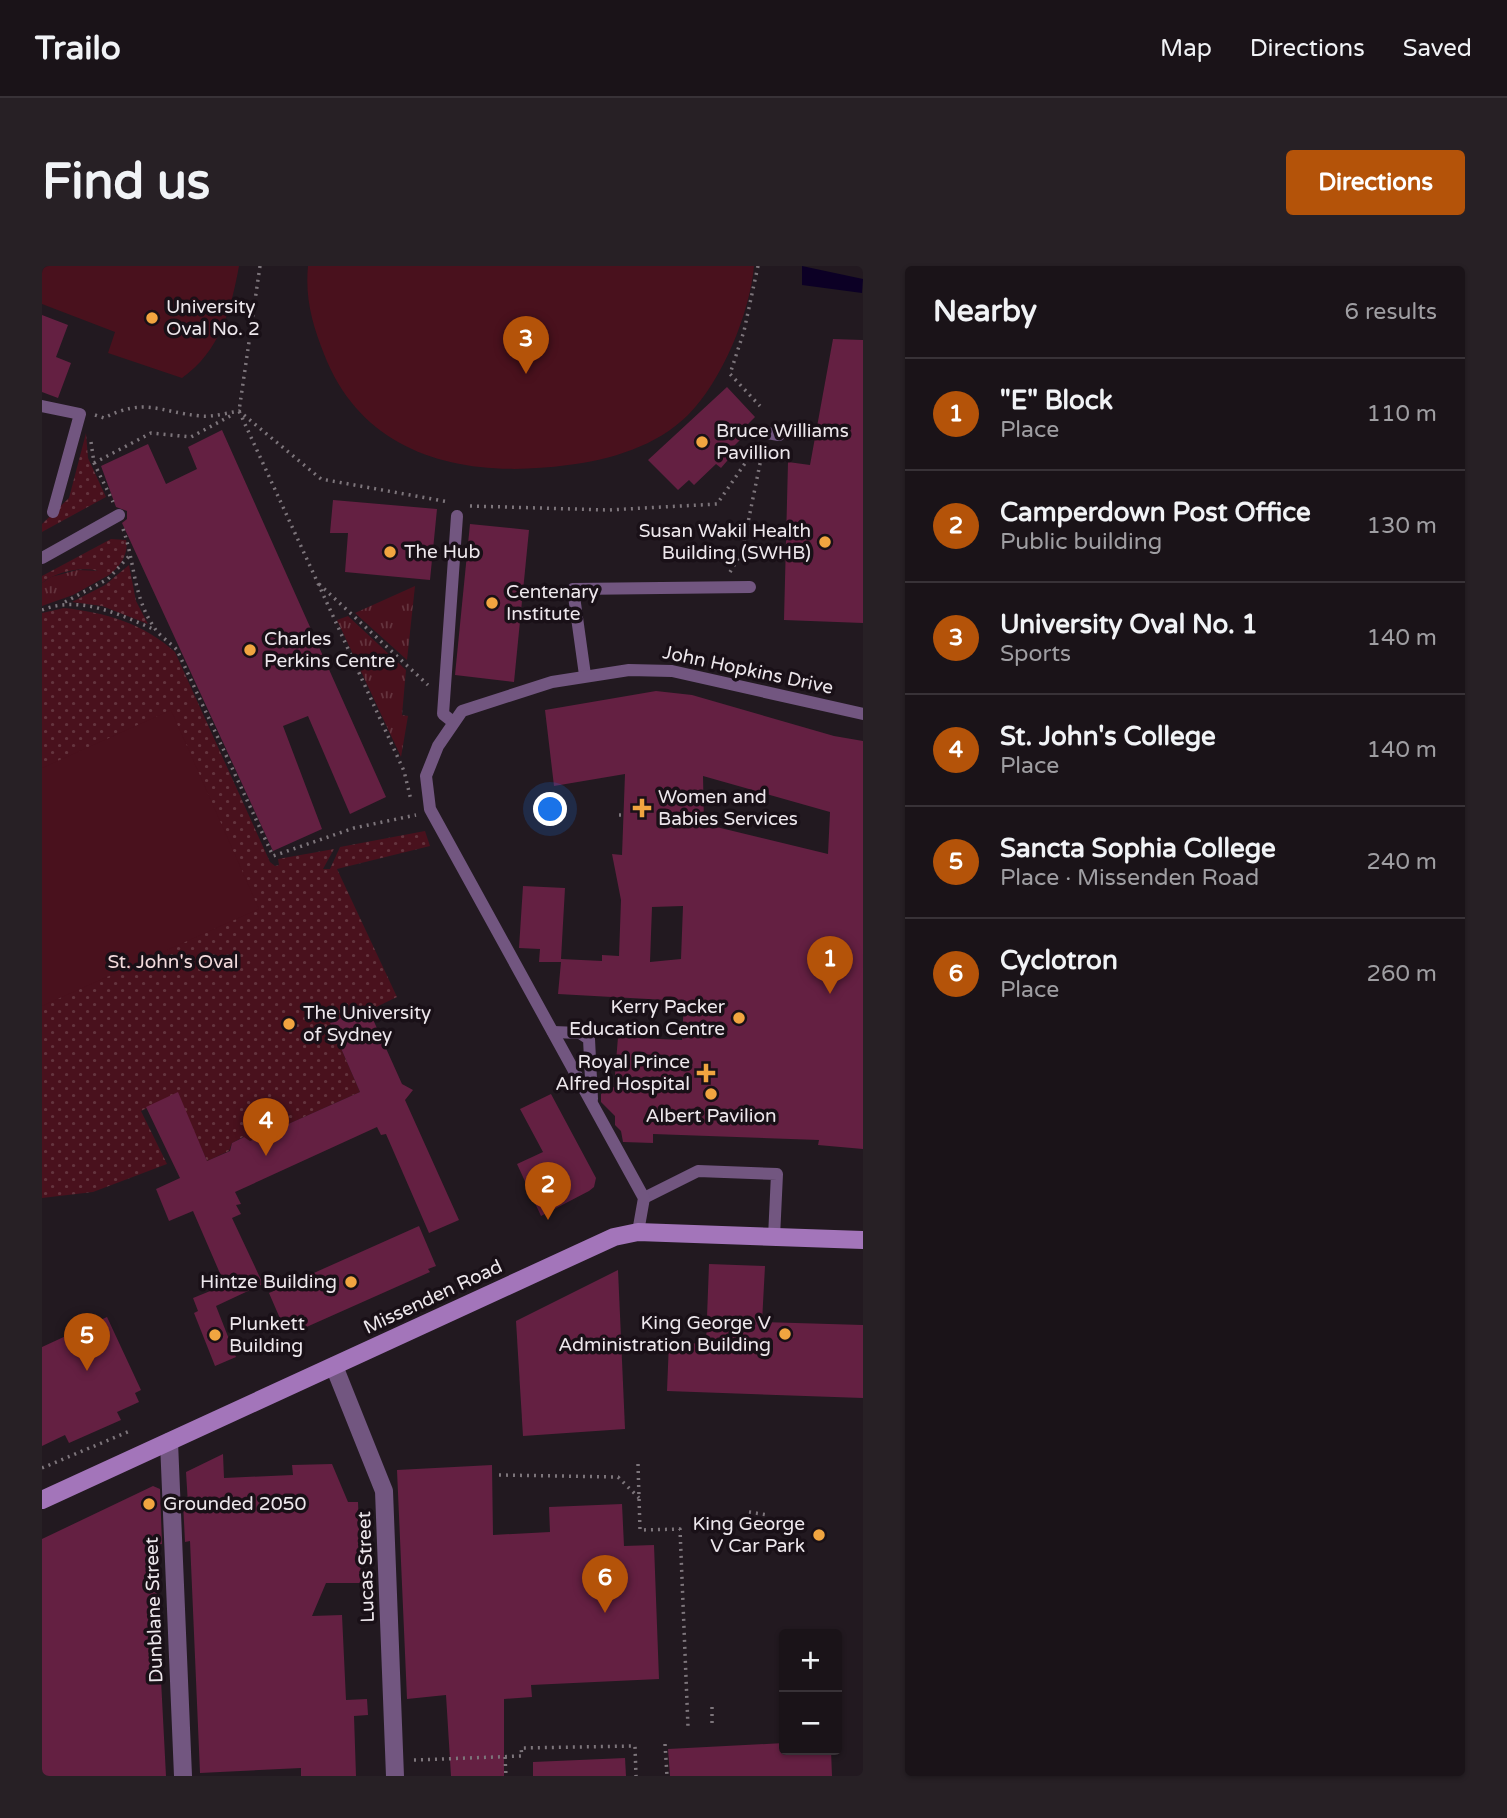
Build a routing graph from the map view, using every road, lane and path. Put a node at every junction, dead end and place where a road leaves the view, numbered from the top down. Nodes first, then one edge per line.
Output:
1 (260, 266) edge
2 (758, 266) edge
3 (42, 406) edge
4 (760, 406) dead end
5 (239, 411) junction
6 (91, 422) dead end
7 (91, 430) dead end
8 (94, 463) junction
9 (467, 505) dead end
10 (455, 509) joint
11 (52, 512) dead end
12 (119, 515) junction
13 (132, 552) junction
14 (42, 558) edge
15 (317, 583) junction
16 (722, 586) junction
17 (750, 587) dead end
18 (62, 603) junction
19 (42, 610) edge
20 (155, 630) junction
21 (585, 675) junction
22 (428, 696) dead end
23 (863, 713) edge
24 (453, 722) junction
25 (553, 1032) junction
26 (592, 1103) junction
27 (644, 1198) junction
28 (638, 1232) junction
29 (774, 1237) junction
30 (863, 1240) edge
31 (334, 1366) junction
32 (130, 1431) dead end
33 (169, 1441) junction
34 (638, 1464) dead end
35 (42, 1468) edge
36 (499, 1475) dead end
37 (639, 1499) junction
38 (42, 1500) edge
39 (749, 1512) dead end
40 (768, 1515) dead end
41 (712, 1706) dead end
42 (688, 1727) dead end
43 (712, 1727) dead end
44 (665, 1745) dead end
45 (505, 1757) junction
46 (408, 1760) dead end
47 (183, 1776) edge
48 (395, 1776) edge
49 (506, 1776) edge
50 (636, 1776) edge
51 (667, 1776) edge

1 - 5 path
2 - 4 path
3 - 11 lane
5 - 6 path
5 - 8 path
5 - 10 path
5 - 15 path
7 - 8 path
8 - 12 path
9 - 16 path
10 - 24 lane
12 - 13 path
12 - 14 lane
13 - 18 path
13 - 20 path
15 - 20 path
15 - 22 path
16 - 17 lane
16 - 21 lane
18 - 19 path
18 - 20 path
21 - 23 lane, John Hopkins Drive
21 - 24 lane, John Hopkins Drive
24 - 25 lane
25 - 26 lane
25 - 26 lane
26 - 27 lane
27 - 28 lane
27 - 29 lane
28 - 29 street, Missenden Road
28 - 31 street, Missenden Road
29 - 30 street, Missenden Road
31 - 33 street, Missenden Road
31 - 48 street, Lucas Street
32 - 35 path
33 - 38 street, Missenden Road
33 - 47 street, Dunblane Street
34 - 37 path
36 - 37 path
37 - 42 path
39 - 40 path
41 - 43 path
44 - 51 path
45 - 46 path
45 - 49 path
45 - 50 path

